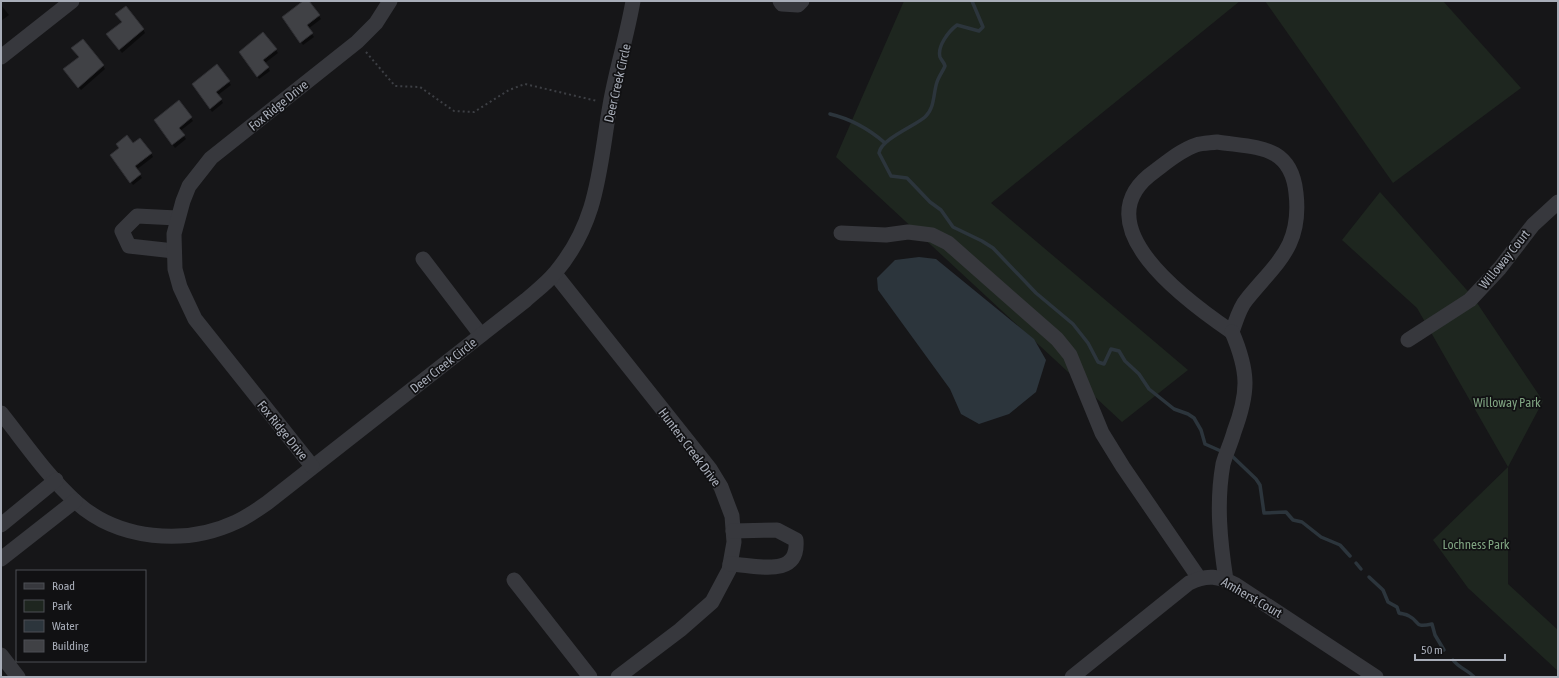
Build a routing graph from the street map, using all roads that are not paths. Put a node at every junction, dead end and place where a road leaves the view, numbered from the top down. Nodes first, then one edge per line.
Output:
1 (72, 1) edge
2 (390, 1) edge
3 (633, 1) edge
4 (780, 1) edge
5 (802, 1) edge
6 (1, 57) edge
7 (1558, 202) edge
8 (177, 218) junction
9 (841, 233) dead end
10 (174, 251) junction
11 (424, 258) dead end
12 (555, 274) junction
13 (1232, 332) junction
14 (481, 335) junction
15 (1408, 340) dead end
16 (1, 413) edge
17 (312, 466) junction
18 (56, 480) junction
19 (75, 501) junction
20 (1, 524) edge
21 (733, 530) junction
22 (1, 559) edge
23 (730, 564) junction
24 (1199, 578) junction
25 (514, 580) dead end
26 (1226, 580) junction
27 (1, 655) edge
28 (18, 677) edge
29 (590, 677) edge
30 (618, 677) edge
31 (1072, 677) edge
32 (1376, 677) edge

1 - 6 street
2 - 8 street, Fox Ridge Drive
3 - 12 street, Deer Creek Circle
4 - 5 street
7 - 15 street, Willoway Court
8 - 10 street, Fox Ridge Drive
8 - 10 street
9 - 24 street
10 - 17 street, Fox Ridge Drive
11 - 14 street
12 - 14 street, Deer Creek Circle
12 - 21 street, Hunters Creek Drive
13 - 13 street
13 - 26 street
14 - 17 street, Deer Creek Circle
16 - 18 street, Deer Creek Circle
17 - 19 street, Deer Creek Circle
18 - 19 street, Deer Creek Circle
18 - 20 street
19 - 22 street
21 - 23 street, Hunters Creek Drive
21 - 23 street
23 - 30 street, Hunters Creek Drive
24 - 26 street, Amherst Court
24 - 31 street
25 - 29 street
26 - 32 street, Amherst Court
27 - 28 street

